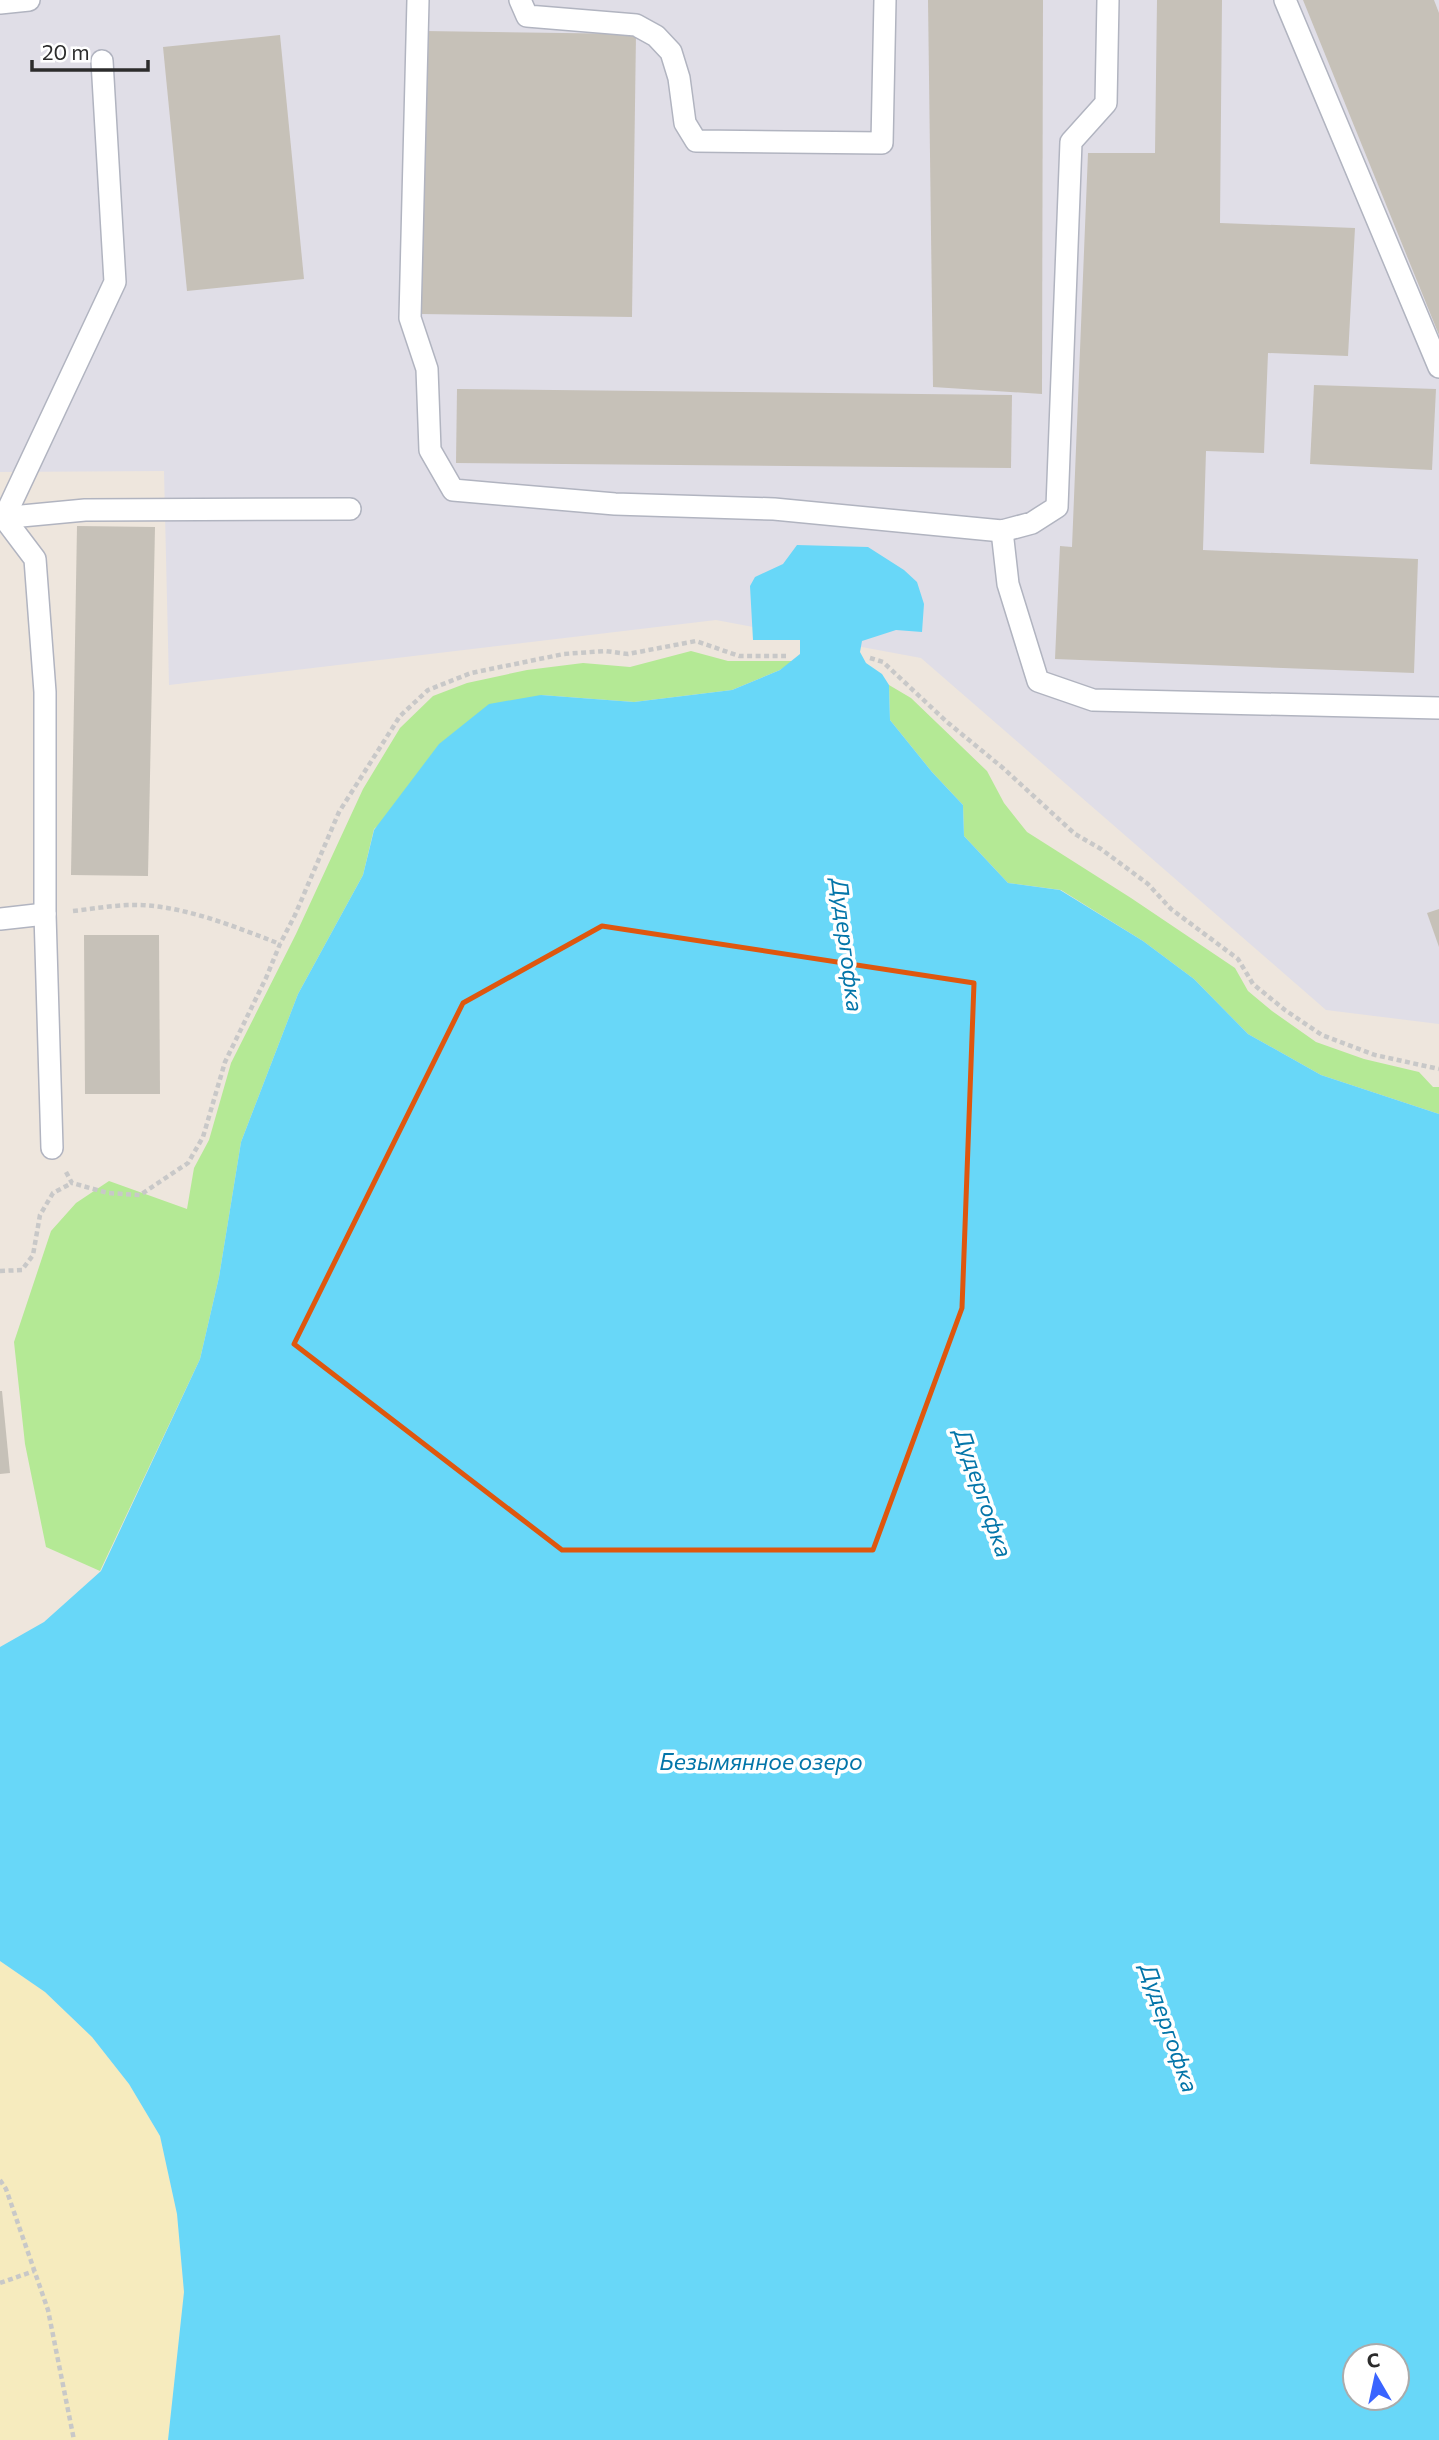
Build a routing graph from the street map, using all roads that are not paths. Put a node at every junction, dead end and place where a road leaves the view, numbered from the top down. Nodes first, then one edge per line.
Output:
1 (29, 0) edge
2 (418, 0) edge
3 (520, 0) edge
4 (886, 0) edge
5 (1108, 0) edge
6 (1285, 0) edge
7 (0, 3) edge
8 (102, 61) dead end
9 (1439, 368) edge
10 (350, 509) dead end
11 (2, 518) edge
12 (1002, 531) junction
13 (1439, 708) edge
14 (45, 914) junction
15 (0, 919) edge
16 (51, 1148) road end

1 - 7 lane
2 - 12 lane
3 - 4 lane
5 - 12 lane
6 - 9 lane
8 - 11 lane
10 - 11 lane
11 - 14 lane
12 - 13 lane
14 - 15 lane
14 - 16 lane

